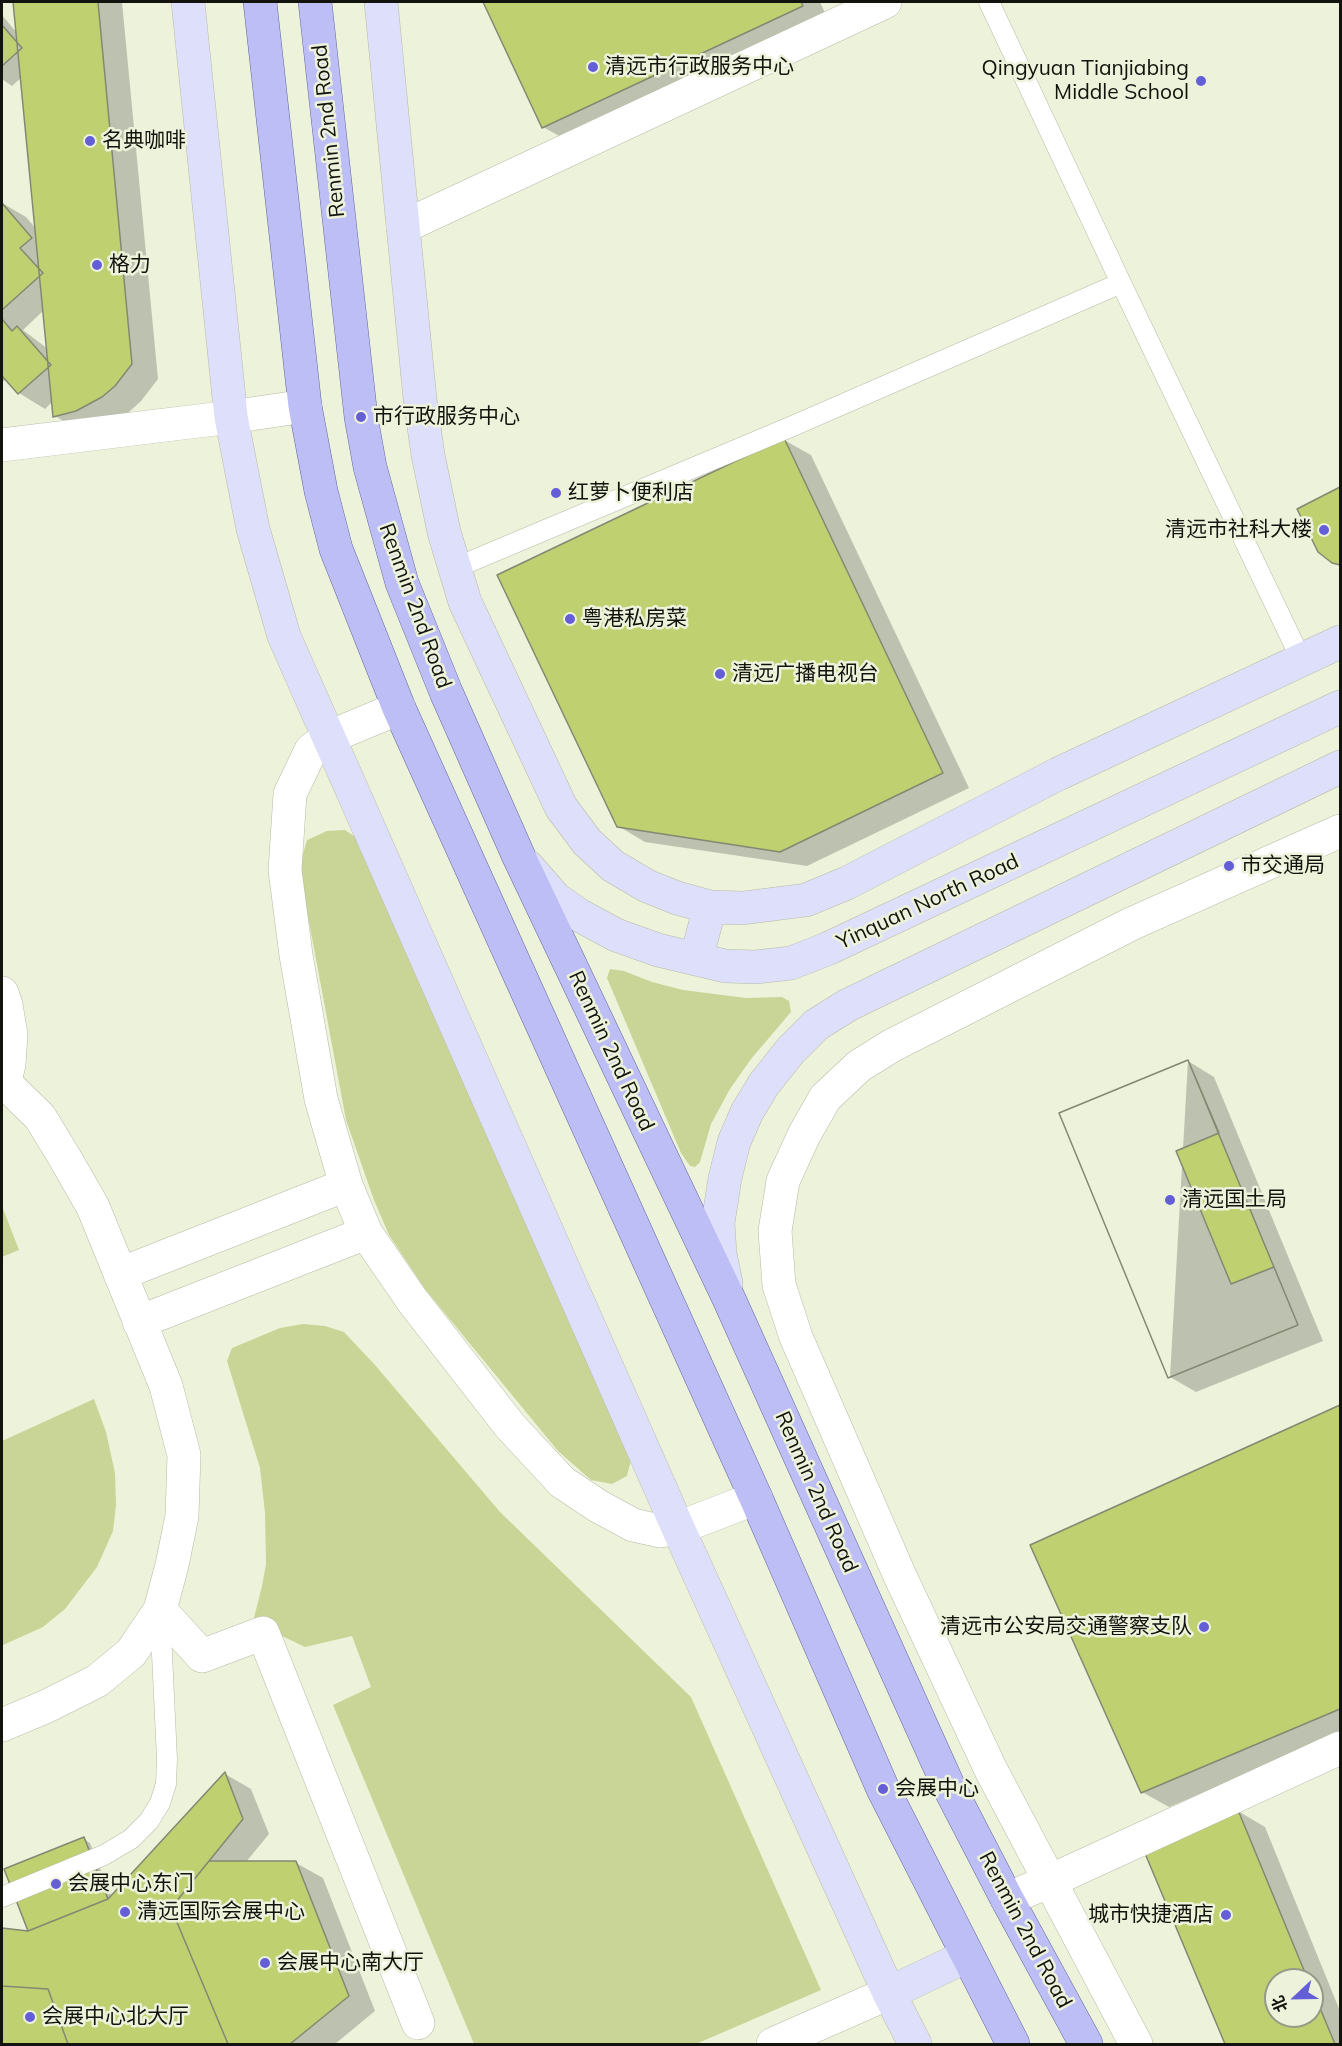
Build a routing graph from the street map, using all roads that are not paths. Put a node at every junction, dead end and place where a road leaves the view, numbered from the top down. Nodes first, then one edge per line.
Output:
1 (188, 2) edge
2 (260, 2) edge
3 (315, 2) edge
4 (381, 2) edge
5 (885, 2) edge
6 (989, 2) edge
7 (403, 227) junction
8 (1121, 283) junction
9 (305, 406) junction
10 (231, 417) junction
11 (2, 445) edge
12 (455, 568) junction
13 (1341, 642) edge
14 (1301, 659) junction
15 (399, 708) junction
16 (1341, 708) edge
17 (327, 738) junction
18 (1341, 767) edge
19 (1341, 831) edge
20 (519, 856) junction
21 (710, 907) junction
22 (696, 959) junction
23 (2, 993) edge
24 (3, 1081) edge
25 (346, 1185) junction
26 (366, 1233) junction
27 (120, 1274) junction
28 (729, 1299) junction
29 (140, 1322) junction
30 (756, 1498) junction
31 (678, 1528) junction
32 (160, 1610) junction
33 (2, 1725) edge
34 (1341, 1748) edge
35 (1050, 1881) junction
36 (2, 1897) edge
37 (1006, 1899) junction
38 (967, 1956) junction
39 (889, 1993) junction
40 (418, 2024) dead end
41 (773, 2044) edge
42 (915, 2044) edge
43 (1013, 2044) edge
44 (1086, 2044) edge
45 (1136, 2044) edge

1 - 10 main road
2 - 9 main road
3 - 20 main road, Renmin 2nd Road
4 - 7 main road
5 - 7 street
6 - 8 lane
7 - 12 main road
8 - 12 lane
8 - 14 lane
9 - 10 street
9 - 15 main road
10 - 11 street
10 - 17 main road
12 - 21 main road
13 - 14 main road
14 - 21 main road
15 - 17 street
15 - 30 main road
16 - 22 main road, Yinquan North Road
17 - 25 street
17 - 31 main road
18 - 28 main road
19 - 35 street, Renmin 2nd Road
20 - 22 main road, Yinquan North Road
20 - 28 main road, Renmin 2nd Road
21 - 22 main road
23 - 24 street
24 - 27 street
25 - 26 street
25 - 27 street
26 - 29 street
26 - 31 street
27 - 29 street
28 - 37 main road, Renmin 2nd Road
29 - 32 street
30 - 31 street
30 - 38 main road
31 - 39 main road
32 - 33 street
32 - 36 lane
32 - 40 street
34 - 35 street
35 - 37 street
35 - 45 street, Renmin 2nd Road
37 - 44 main road, Renmin 2nd Road
38 - 39 main road
38 - 43 main road
39 - 41 street
39 - 42 main road

